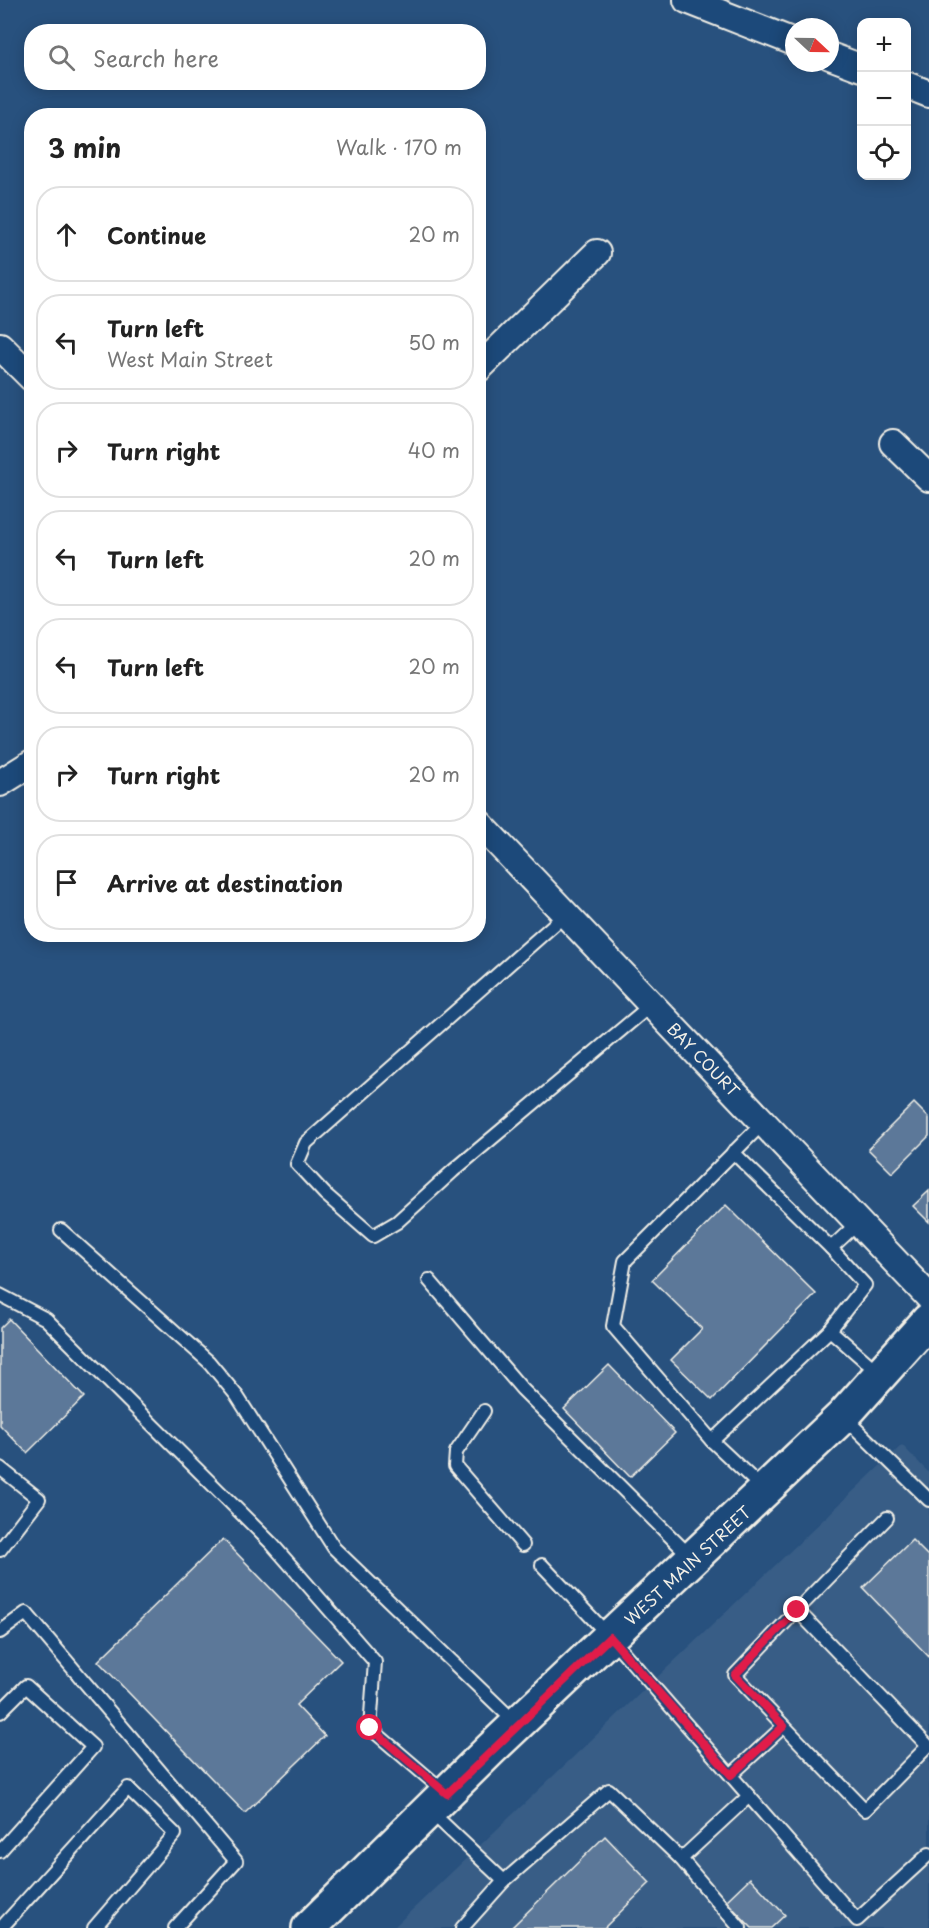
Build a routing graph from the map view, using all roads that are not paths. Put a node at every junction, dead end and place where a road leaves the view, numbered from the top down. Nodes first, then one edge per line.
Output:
1 (687, 0) edge
2 (785, 38) edge
3 (839, 59) edge
4 (857, 66) edge
5 (911, 87) edge
6 (929, 94) edge
7 (597, 253) dead end
8 (0, 346) edge
9 (486, 361) edge
10 (24, 370) edge
11 (893, 443) dead end
12 (929, 478) edge
13 (24, 768) edge
14 (0, 783) edge
15 (486, 830) edge
16 (567, 914) junction
17 (652, 1004) junction
18 (764, 1122) junction
19 (733, 1152) junction
20 (859, 1222) junction
21 (61, 1230) dead end
22 (831, 1248) junction
23 (429, 1280) dead end
24 (0, 1295) edge
25 (929, 1297) edge
26 (929, 1320) edge
27 (830, 1330) junction
28 (881, 1374) junction
29 (484, 1411) dead end
30 (843, 1416) junction
31 (712, 1441) junction
32 (0, 1468) edge
33 (765, 1491) junction
34 (929, 1500) edge
35 (887, 1518) dead end
36 (523, 1545) dead end
37 (0, 1550) edge
38 (693, 1559) junction
39 (542, 1564) dead end
40 (797, 1610) junction
41 (0, 1632) edge
42 (610, 1637) junction
43 (0, 1712) edge
44 (518, 1725) junction
45 (784, 1726) junction
46 (731, 1775) junction
47 (749, 1796) junction
48 (438, 1802) junction
49 (0, 1851) edge
50 (929, 1854) edge
51 (681, 1859) junction
52 (504, 1881) junction
53 (860, 1925) edge
54 (0, 1928) edge
55 (94, 1928) edge
56 (176, 1928) edge
57 (309, 1928) edge
58 (462, 1928) edge
59 (740, 1928) edge

1 - 2 street
3 - 4 street
5 - 6 street
7 - 9 street
8 - 10 street
11 - 12 street
13 - 14 street
15 - 16 street, BAY COURT
16 - 17 street, BAY COURT
16 - 17 lane
17 - 18 street, BAY COURT
18 - 19 lane
18 - 20 street, BAY COURT
19 - 22 lane
19 - 31 lane
20 - 22 lane
20 - 25 street, BAY COURT
21 - 44 lane
22 - 27 lane
23 - 38 lane
24 - 48 lane
26 - 28 main road, WEST MAIN STREET
27 - 28 lane
27 - 31 lane
28 - 30 main road, WEST MAIN STREET
29 - 36 lane
30 - 33 main road, WEST MAIN STREET
30 - 34 lane
31 - 33 lane
32 - 37 lane
33 - 38 main road, WEST MAIN STREET
35 - 40 lane
38 - 42 main road, WEST MAIN STREET
39 - 42 lane
40 - 45 lane
40 - 45 lane
41 - 56 lane
42 - 44 main road, WEST MAIN STREET
42 - 46 lane
43 - 49 lane
44 - 48 main road, WEST MAIN STREET
45 - 46 lane
46 - 47 lane
47 - 51 lane
47 - 53 lane
48 - 52 lane
48 - 57 main road, WEST MAIN STREET
50 - 53 lane
51 - 52 lane
51 - 59 lane
52 - 58 lane
54 - 55 lane

